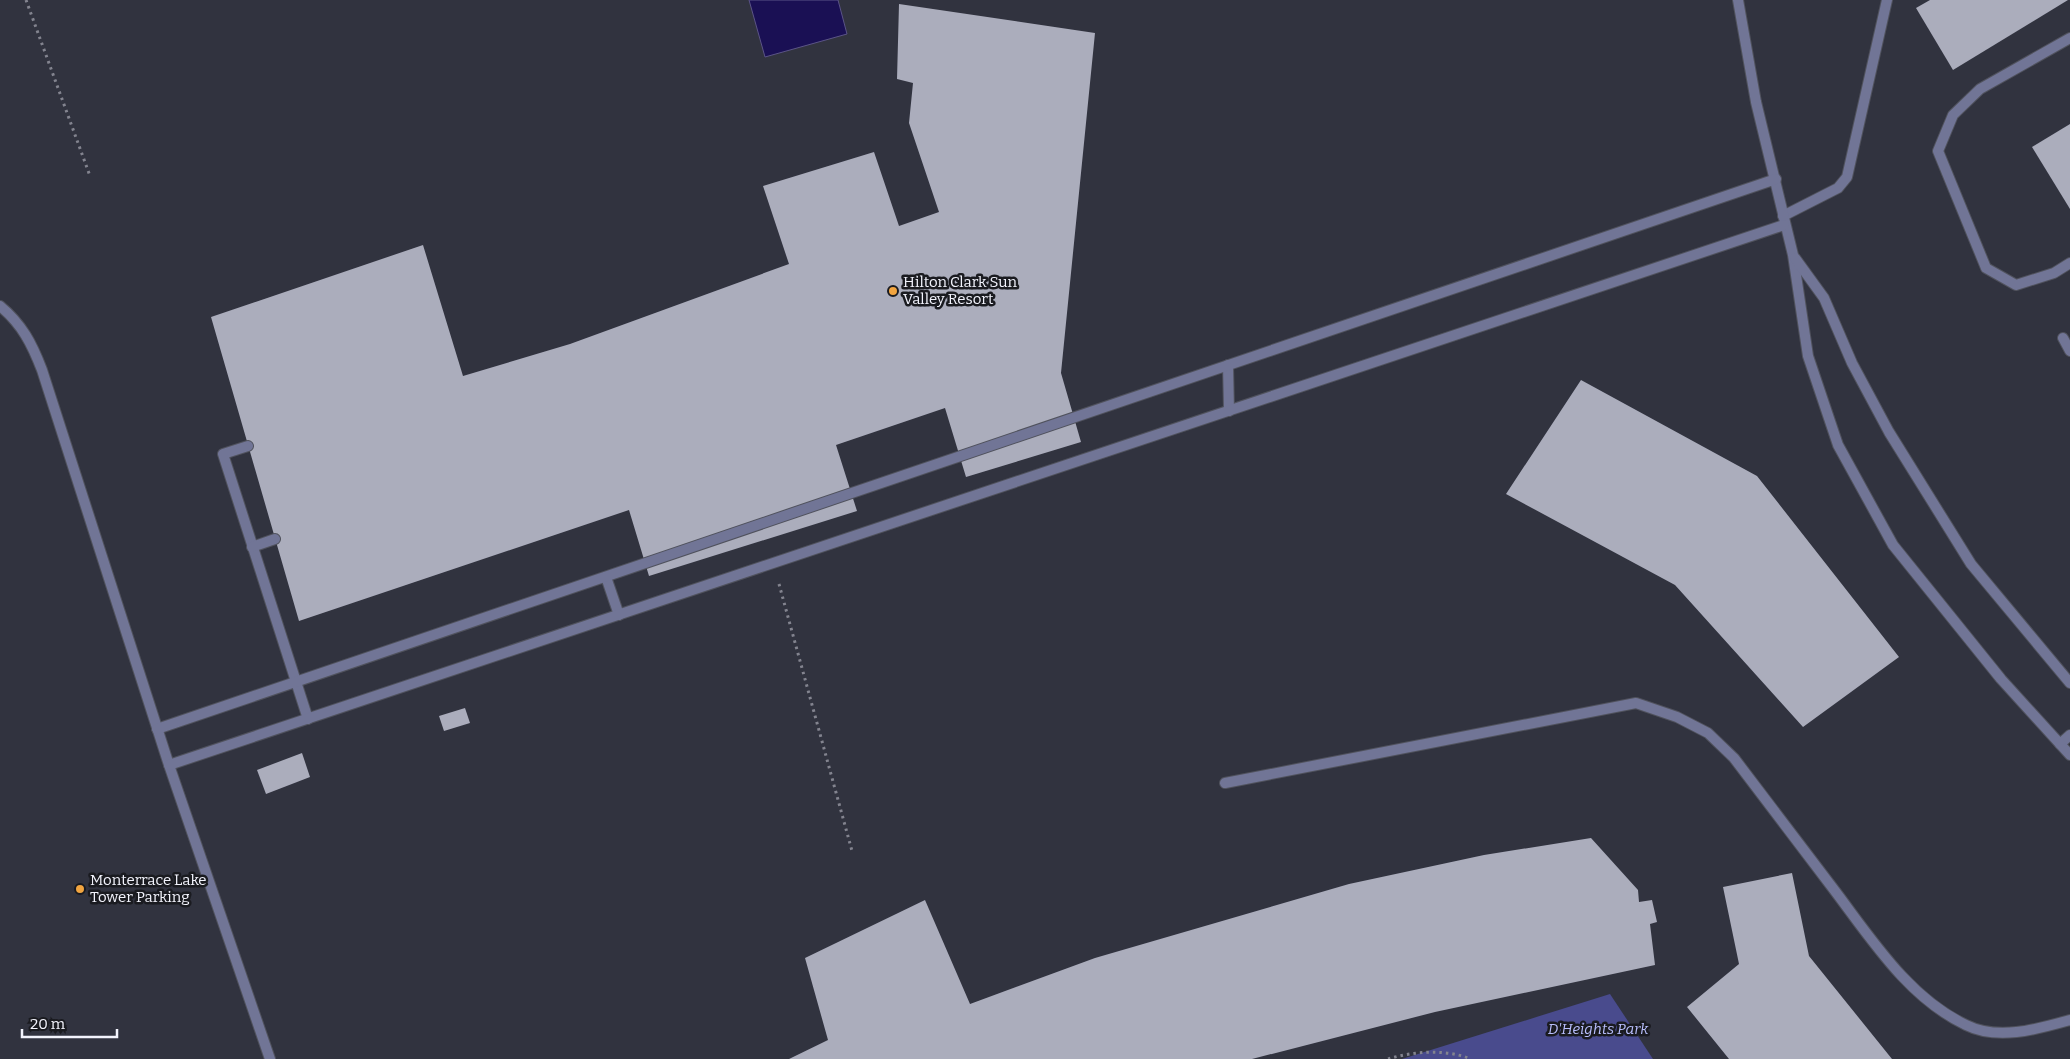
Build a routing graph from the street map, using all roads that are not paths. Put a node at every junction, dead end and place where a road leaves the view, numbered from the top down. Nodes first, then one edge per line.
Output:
1 (1738, 0) edge
2 (1887, 0) edge
3 (2070, 38) edge
4 (1776, 179) junction
5 (1784, 220) junction
6 (1793, 255) junction
7 (2070, 264) edge
8 (0, 306) edge
9 (2063, 338) dead end
10 (2070, 351) edge
11 (1228, 365) junction
12 (1229, 411) junction
13 (248, 446) dead end
14 (275, 539) dead end
15 (252, 547) junction
16 (606, 577) junction
17 (619, 615) junction
18 (296, 682) junction
19 (2070, 684) edge
20 (308, 719) junction
21 (157, 729) junction
22 (2070, 735) edge
23 (2060, 744) junction
24 (2070, 755) edge
25 (169, 765) junction
26 (1226, 783) dead end
27 (2070, 1020) edge
28 (270, 1059) edge

1 - 4 street
2 - 5 street
3 - 7 street
4 - 5 street
4 - 11 street
5 - 6 street
5 - 12 street
6 - 19 street
6 - 23 street
8 - 21 street
9 - 10 street
11 - 12 street
11 - 16 street
12 - 17 street
13 - 15 street
14 - 15 street
15 - 18 street
16 - 17 street
16 - 18 street
17 - 20 street
18 - 20 street
18 - 21 street
20 - 25 street
21 - 25 street
22 - 23 street
23 - 24 street
25 - 28 street
26 - 27 street

